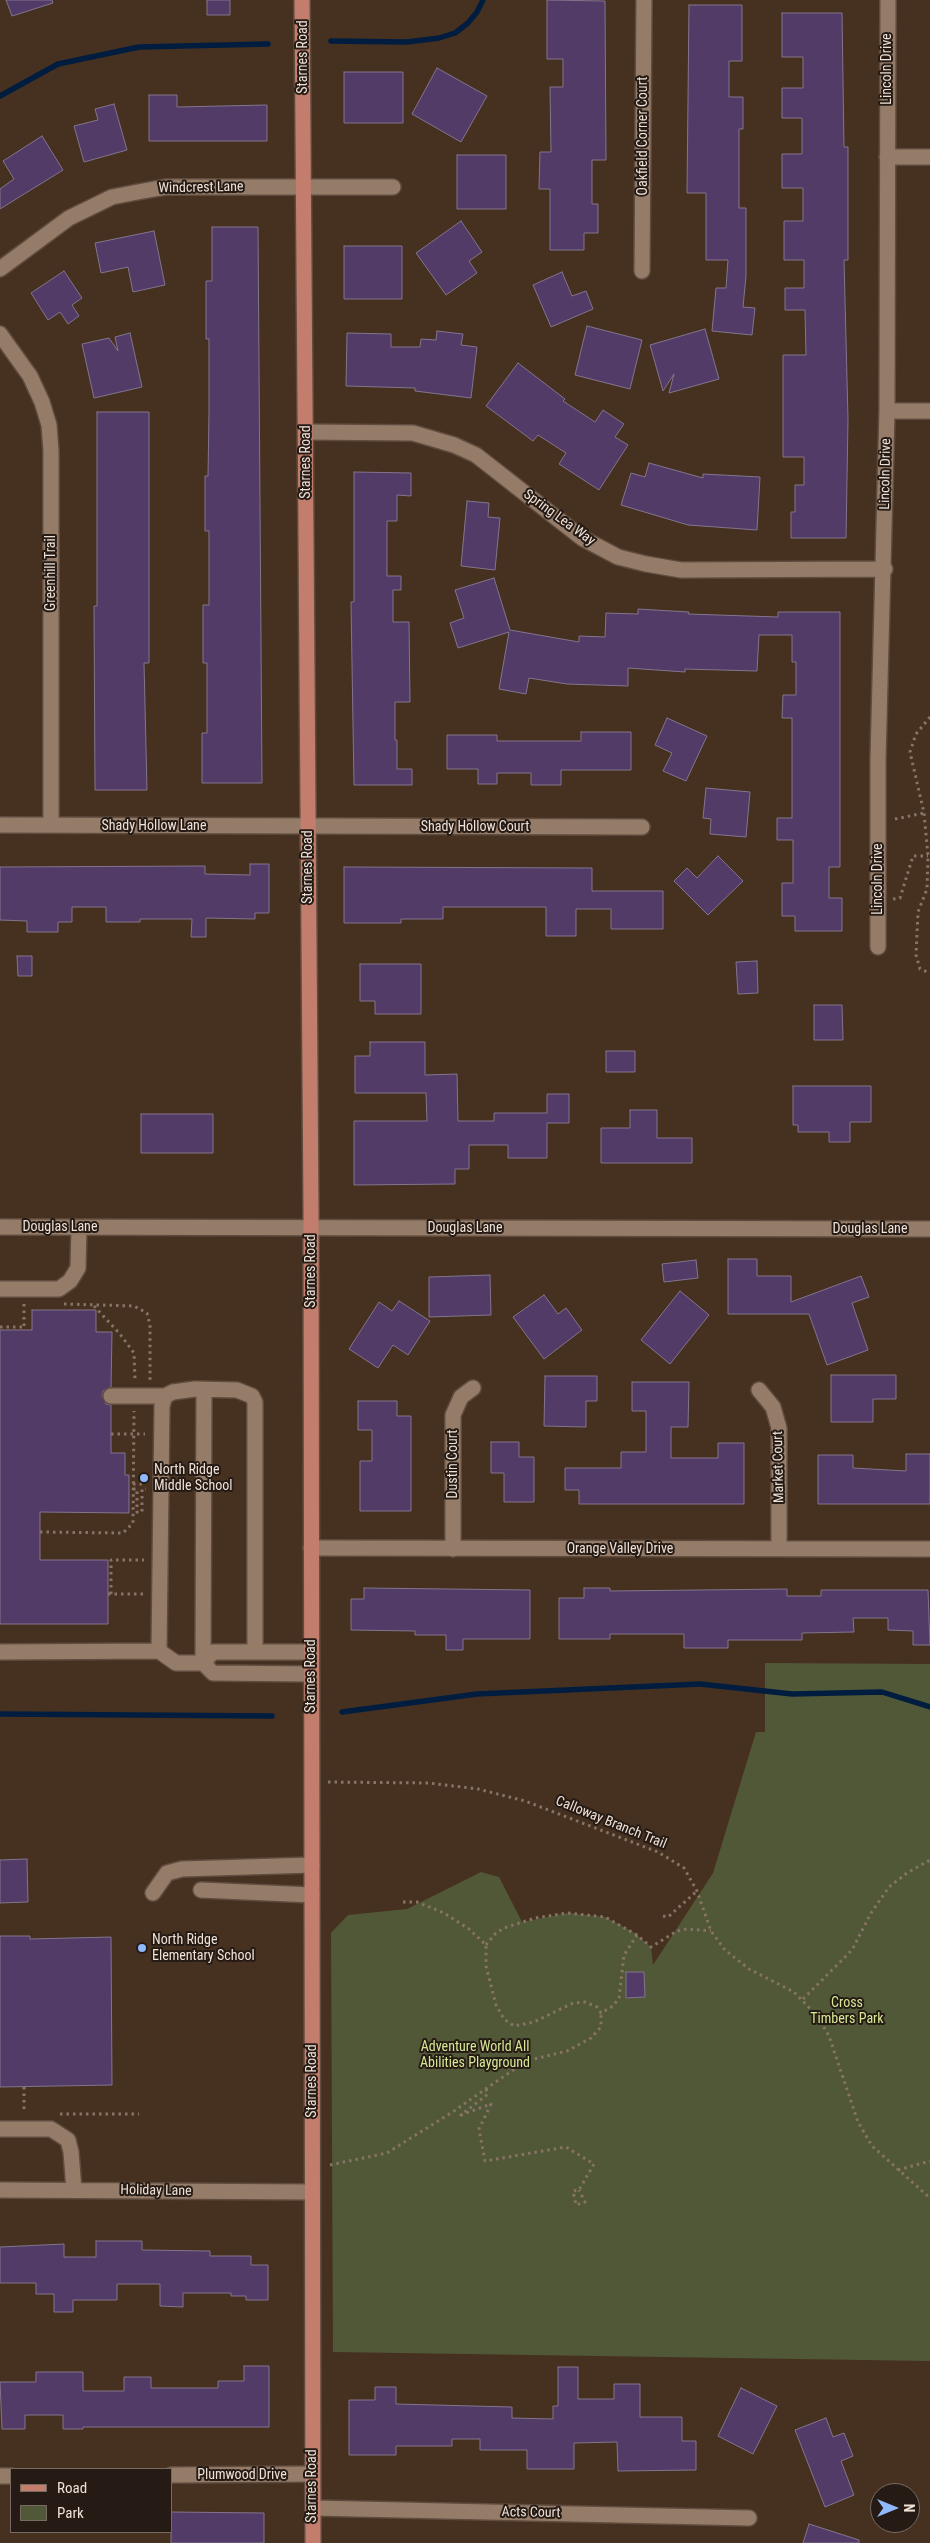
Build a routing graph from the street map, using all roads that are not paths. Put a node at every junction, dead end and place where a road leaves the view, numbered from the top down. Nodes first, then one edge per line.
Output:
1 (302, 0) edge
2 (644, 0) edge
3 (888, 0) edge
4 (887, 157) junction
5 (930, 157) edge
6 (304, 187) junction
7 (393, 187) dead end
8 (0, 269) edge
9 (642, 271) dead end
10 (0, 334) edge
11 (887, 411) junction
12 (930, 411) edge
13 (306, 432) junction
14 (885, 569) junction
15 (0, 825) edge
16 (51, 825) junction
17 (308, 827) junction
18 (642, 827) dead end
19 (878, 947) dead end
20 (0, 1227) edge
21 (311, 1227) junction
22 (79, 1228) junction
23 (930, 1229) edge
24 (0, 1289) edge
25 (473, 1388) dead end
26 (204, 1390) junction
27 (759, 1390) dead end
28 (111, 1396) dead end
29 (166, 1396) junction
30 (311, 1548) junction
31 (454, 1549) junction
32 (779, 1549) junction
33 (930, 1549) edge
34 (159, 1651) junction
35 (0, 1652) edge
36 (255, 1652) junction
37 (311, 1652) junction
38 (203, 1663) junction
39 (311, 1674) junction
40 (312, 1865) junction
41 (201, 1890) dead end
42 (153, 1893) dead end
43 (312, 1895) junction
44 (0, 2129) edge
45 (0, 2190) edge
46 (74, 2190) junction
47 (311, 2192) junction
48 (312, 2474) junction
49 (172, 2475) edge
50 (312, 2508) junction
51 (749, 2518) dead end
52 (313, 2543) edge

1 - 6 main road, Starnes Road
2 - 9 street, Oakfield Corner Court
3 - 4 street, Lincoln Drive
4 - 5 street
4 - 11 street, Lincoln Drive
6 - 7 street, Windcrest Lane
6 - 8 street, Windcrest Lane
6 - 13 main road, Starnes Road
10 - 16 street, Greenhill Trail
11 - 12 street
11 - 14 street, Lincoln Drive
13 - 14 street, Spring Lea Way
13 - 17 main road, Starnes Road
14 - 19 street, Lincoln Drive
15 - 16 street, Shady Hollow Lane
16 - 17 street, Shady Hollow Lane
17 - 18 street, Shady Hollow Court
17 - 21 main road, Starnes Road
20 - 22 street, Douglas Lane
21 - 22 street, Douglas Lane
21 - 23 street, Douglas Lane
21 - 30 main road, Starnes Road
22 - 24 street
25 - 31 street, Dustin Court
26 - 29 street
26 - 36 street
26 - 38 street
27 - 32 street, Market Court
28 - 29 street
29 - 34 street
30 - 31 street, Orange Valley Drive
30 - 37 main road, Starnes Road
31 - 32 street, Orange Valley Drive
32 - 33 street, Orange Valley Drive
34 - 35 street
34 - 38 street
36 - 37 street
36 - 38 street
37 - 39 main road, Starnes Road
38 - 39 street
39 - 40 main road, Starnes Road
40 - 42 street
40 - 43 main road, Starnes Road
41 - 43 street
43 - 47 main road, Starnes Road
44 - 46 street
45 - 46 street, Holiday Lane
46 - 47 street, Holiday Lane
47 - 48 main road, Starnes Road
48 - 49 street, Plumwood Drive
48 - 50 main road, Starnes Road
50 - 51 street, Acts Court
50 - 52 main road, Starnes Road

